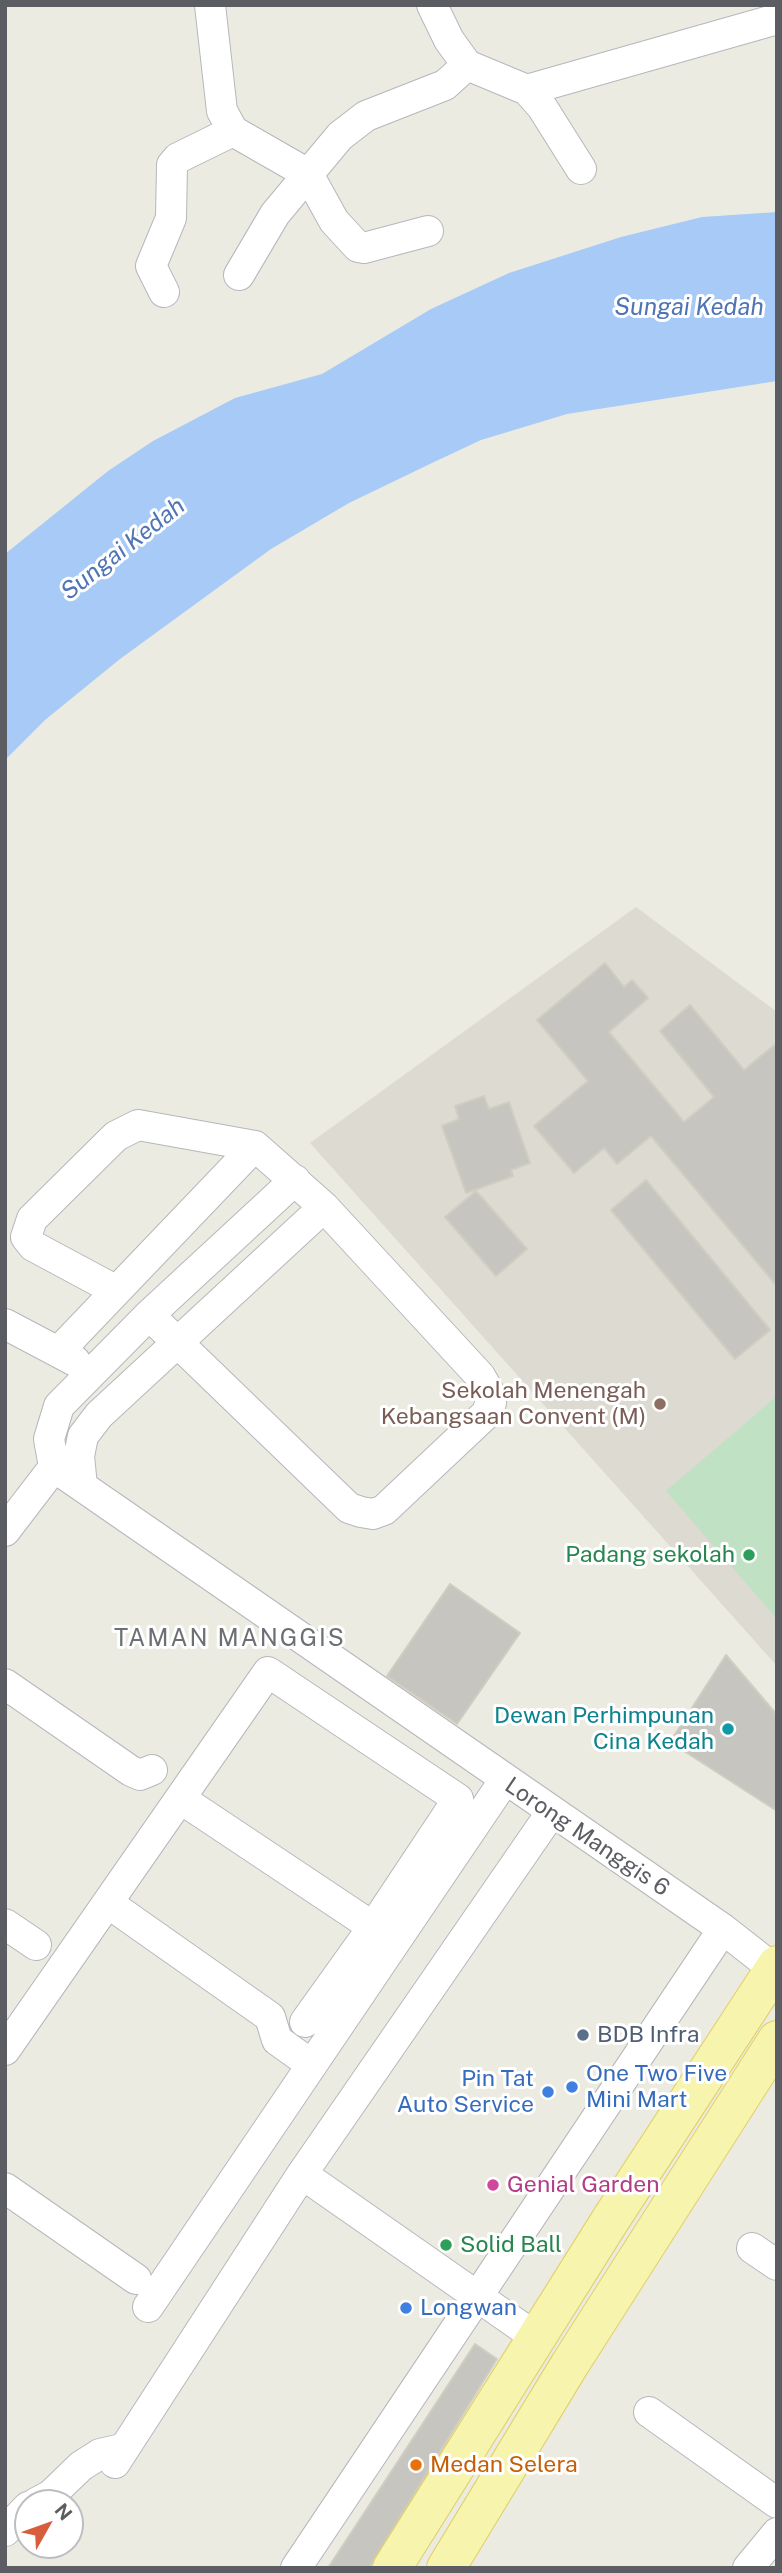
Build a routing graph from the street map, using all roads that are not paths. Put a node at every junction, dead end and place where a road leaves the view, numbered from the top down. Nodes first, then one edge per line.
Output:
1 (210, 5) edge
2 (432, 5) edge
3 (777, 19) edge
4 (467, 65) junction
5 (527, 90) junction
6 (233, 131) junction
7 (581, 169) dead end
8 (307, 174) junction
9 (428, 231) dead end
10 (239, 275) dead end
11 (164, 292) dead end
12 (255, 1146) junction
13 (295, 1180) junction
14 (324, 1208) junction
15 (115, 1290) junction
16 (149, 1315) junction
17 (5, 1324) edge
18 (176, 1343) junction
19 (58, 1352) junction
20 (94, 1371) junction
21 (54, 1467) junction
22 (82, 1486) junction
23 (5, 1531) edge
24 (5, 1684) edge
25 (152, 1770) dead end
26 (504, 1781) junction
27 (181, 1799) junction
28 (551, 1812) junction
29 (108, 1902) junction
30 (5, 1924) edge
31 (373, 1927) junction
32 (723, 1929) junction
33 (36, 1945) dead end
34 (776, 1967) edge
35 (270, 2017) junction
36 (305, 2022) junction
37 (330, 2038) junction
38 (777, 2040) edge
39 (5, 2050) edge
40 (312, 2065) junction
41 (302, 2174) junction
42 (5, 2188) edge
43 (752, 2248) dead end
44 (777, 2265) edge
45 (136, 2279) dead end
46 (475, 2295) junction
47 (148, 2307) dead end
48 (537, 2338) junction
49 (649, 2412) dead end
50 (58, 2489) edge
51 (777, 2503) edge
52 (777, 2533) edge
53 (296, 2568) edge
54 (392, 2568) edge
55 (446, 2568) edge
56 (748, 2568) edge

1 - 6 street
2 - 4 street
3 - 5 street
4 - 5 street
4 - 8 street
5 - 7 street
6 - 8 street
6 - 11 street
8 - 9 street
8 - 10 street
12 - 13 street
12 - 15 street
12 - 15 street
13 - 14 street
13 - 16 street
14 - 18 street
14 - 18 street
15 - 19 street
16 - 18 street
16 - 20 street
17 - 19 street
18 - 22 street
19 - 20 street
20 - 21 street
21 - 22 street, Lorong Manggis 6
21 - 23 street
22 - 26 street, Lorong Manggis 6
24 - 25 street
26 - 28 street, Lorong Manggis 6
26 - 37 street
27 - 29 street
27 - 31 street
27 - 31 street
28 - 32 street, Lorong Manggis 6
28 - 41 street
29 - 35 street
29 - 39 street
30 - 33 street
31 - 36 street
32 - 34 street, Lorong Manggis 6
32 - 46 street
34 - 48 main road
35 - 36 street
35 - 40 street
36 - 37 street
37 - 40 street
38 - 55 main road
40 - 47 street
41 - 46 street
41 - 50 street
42 - 45 street
43 - 44 street
46 - 48 street
46 - 53 street
48 - 54 main road
49 - 51 street
52 - 56 street

